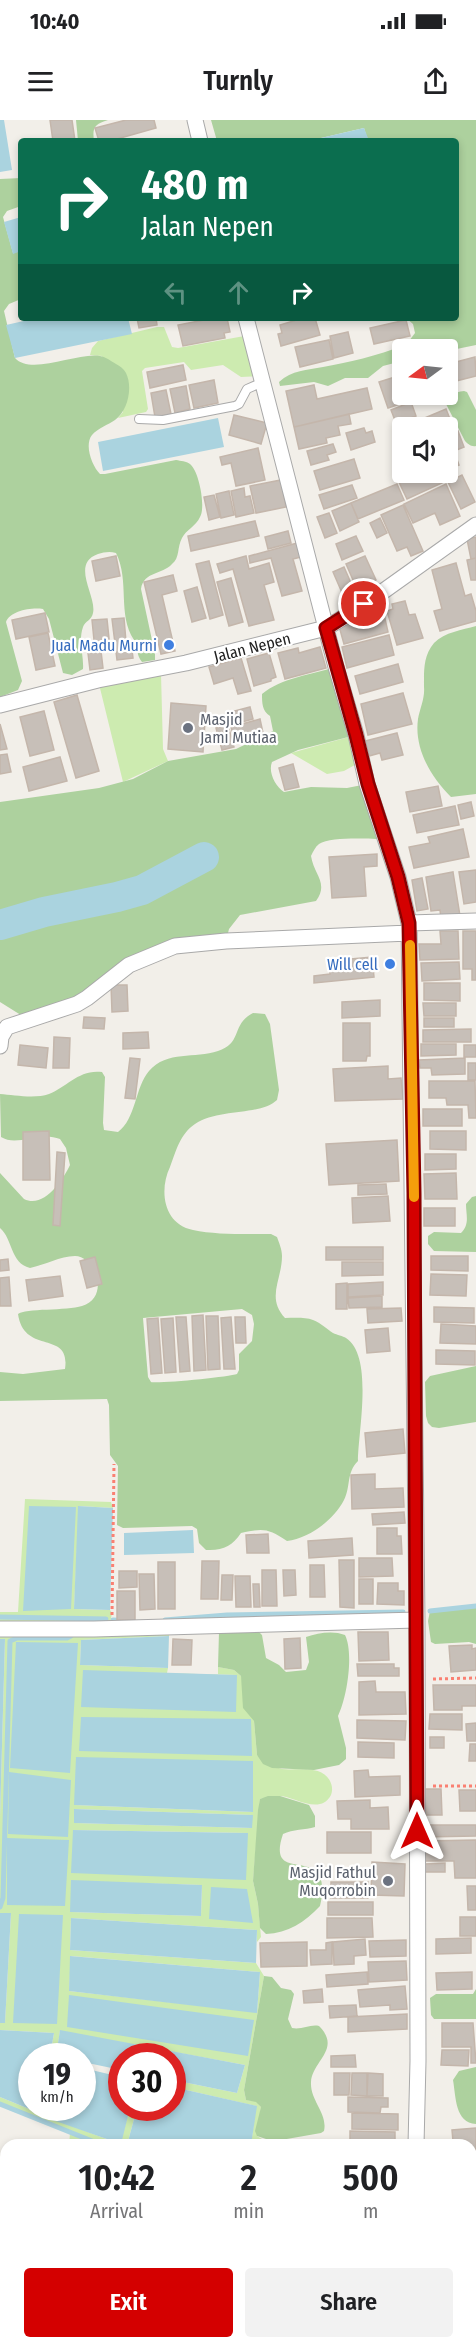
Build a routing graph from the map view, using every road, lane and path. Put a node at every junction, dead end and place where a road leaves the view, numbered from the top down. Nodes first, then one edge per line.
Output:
1 (195, 120) edge
2 (199, 138) edge
3 (247, 321) edge
4 (263, 382) junction
5 (139, 419) dead end
6 (476, 525) edge
7 (326, 628) junction
8 (0, 705) edge
9 (476, 921) edge
10 (409, 928) junction
11 (0, 1046) edge
12 (114, 1464) dead end
13 (417, 1620) junction
14 (110, 1628) junction
15 (0, 1629) edge
16 (476, 1678) edge
17 (417, 1680) junction
18 (417, 1786) junction
19 (476, 1786) edge
20 (416, 2139) edge

1 - 2 street
3 - 4 street
4 - 5 lane
4 - 7 street
6 - 7 street, Jalan Nepen
7 - 8 street, Jalan Nepen
7 - 10 street
9 - 10 street
10 - 11 street
10 - 13 street
12 - 14 path
13 - 14 street
13 - 17 street
14 - 15 street
16 - 17 path
17 - 18 street
18 - 19 path
18 - 20 street

